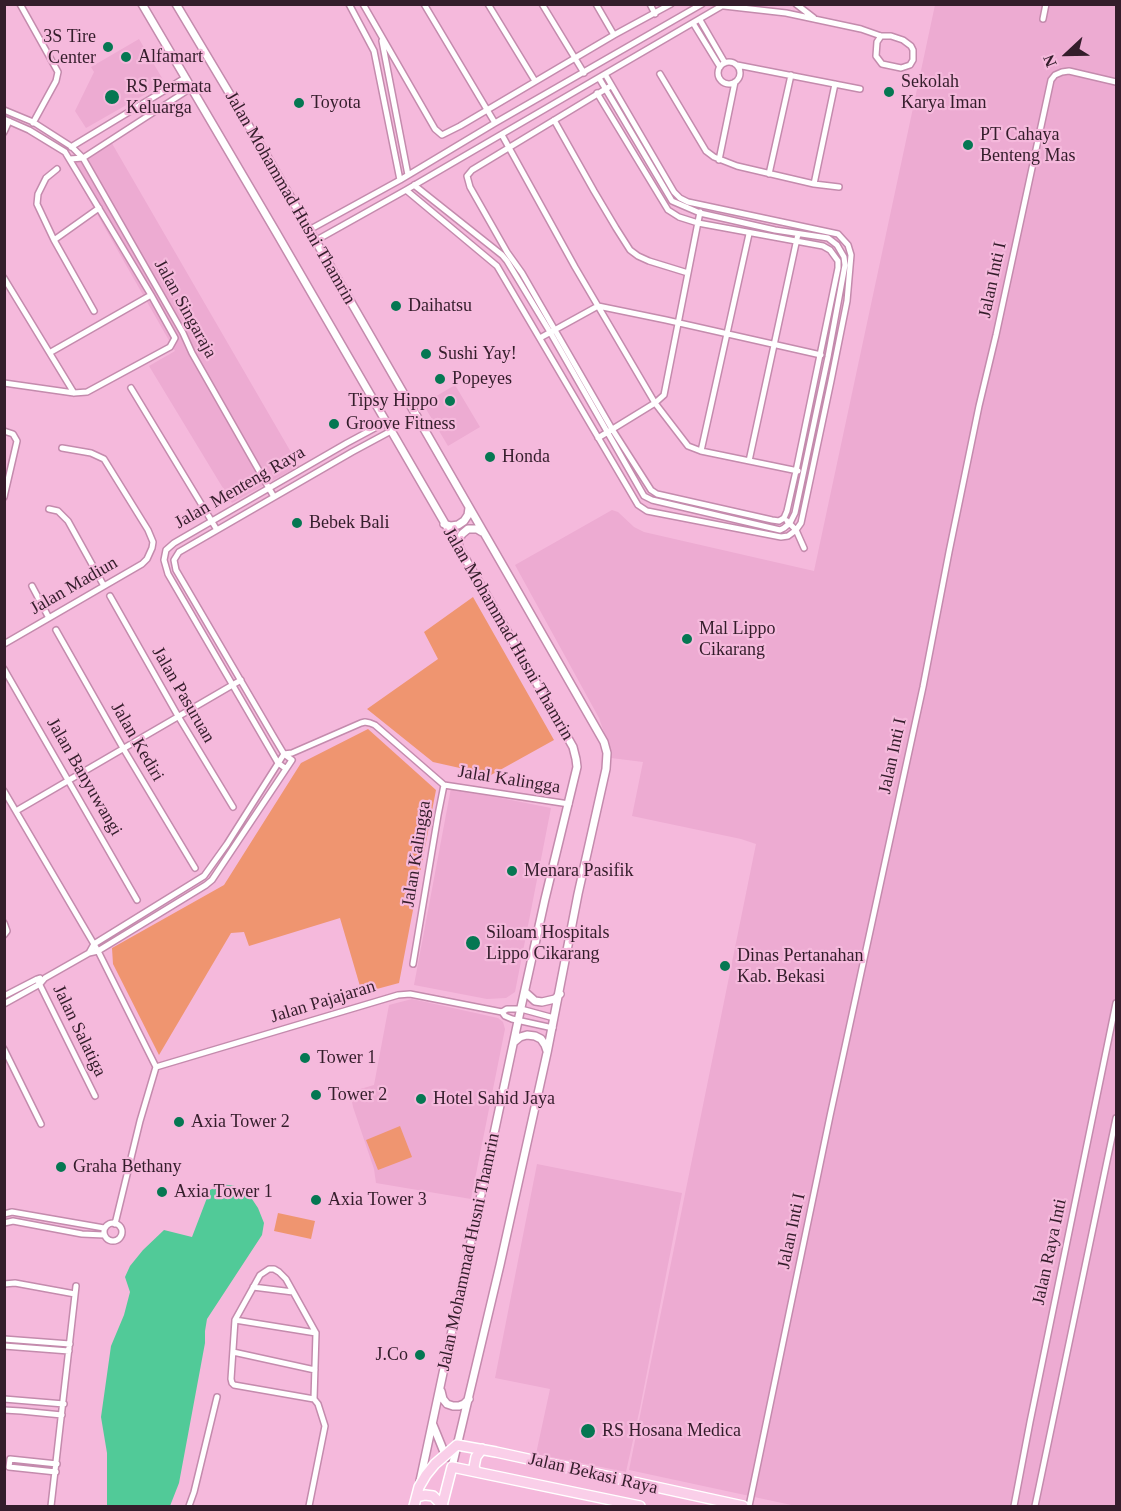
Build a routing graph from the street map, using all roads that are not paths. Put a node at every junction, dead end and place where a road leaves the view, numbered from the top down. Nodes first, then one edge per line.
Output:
1 (20, 4) edge
2 (142, 4) edge
3 (177, 4) edge
4 (349, 4) edge
5 (363, 4) edge
6 (424, 4) edge
7 (489, 4) edge
8 (542, 4) edge
9 (596, 4) edge
10 (650, 4) edge
11 (671, 4) edge
12 (702, 4) edge
13 (796, 4) edge
14 (1046, 4) edge
15 (724, 5) edge
16 (655, 14) junction
17 (815, 19) junction
18 (1043, 19) dead end
19 (700, 20) junction
20 (693, 23) junction
21 (614, 35) junction
22 (881, 36) junction
23 (381, 37) junction
24 (638, 41) junction
25 (644, 52) junction
26 (575, 58) junction
27 (722, 65) junction
28 (737, 65) junction
29 (584, 73) junction
30 (605, 74) junction
31 (660, 74) dead end
32 (790, 75) junction
33 (185, 78) junction
34 (599, 78) junction
35 (535, 81) junction
36 (1116, 81) edge
37 (735, 82) junction
38 (835, 84) junction
39 (608, 87) junction
40 (191, 88) junction
41 (860, 89) dead end
42 (597, 93) junction
43 (4, 110) edge
44 (487, 111) junction
45 (510, 115) junction
46 (7, 120) edge
47 (554, 120) junction
48 (33, 122) junction
49 (495, 123) junction
50 (516, 126) junction
51 (29, 130) junction
52 (4, 132) edge
53 (636, 134) junction
54 (502, 135) junction
55 (72, 147) junction
56 (510, 147) junction
57 (65, 152) junction
58 (83, 158) junction
59 (70, 159) junction
60 (719, 160) junction
61 (57, 169) dead end
62 (769, 174) junction
63 (408, 175) junction
64 (400, 180) junction
65 (659, 181) junction
66 (814, 184) junction
67 (414, 185) junction
68 (653, 186) junction
69 (839, 188) dead end
70 (406, 190) junction
71 (368, 198) junction
72 (703, 205) junction
73 (99, 208) junction
74 (374, 208) junction
75 (700, 213) junction
76 (777, 222) junction
77 (698, 223) junction
78 (309, 230) junction
79 (775, 230) junction
80 (749, 234) junction
81 (798, 234) junction
82 (54, 240) junction
83 (315, 241) junction
84 (796, 242) junction
85 (508, 257) junction
86 (688, 273) junction
87 (4, 278) edge
88 (151, 295) junction
89 (839, 299) junction
90 (847, 301) junction
91 (598, 306) junction
92 (94, 311) dead end
93 (678, 322) junction
94 (552, 331) junction
95 (727, 333) junction
96 (540, 338) junction
97 (774, 344) junction
98 (51, 352) junction
99 (819, 354) junction
100 (828, 357) junction
101 (4, 383) edge
102 (131, 388) dead end
103 (74, 393) junction
104 (655, 403) junction
105 (817, 407) junction
106 (824, 410) junction
107 (386, 422) junction
108 (610, 430) junction
109 (4, 431) edge
110 (391, 431) junction
111 (598, 438) junction
112 (62, 448) dead end
113 (701, 451) junction
114 (749, 461) junction
115 (796, 471) junction
116 (803, 472) junction
117 (6, 485) edge
118 (269, 488) junction
119 (4, 497) edge
120 (274, 497) junction
121 (470, 508) junction
122 (49, 509) dead end
123 (784, 518) junction
124 (212, 521) junction
125 (444, 524) junction
126 (790, 524) junction
127 (218, 530) junction
128 (796, 530) junction
129 (484, 533) junction
130 (804, 548) dead end
131 (459, 549) junction
132 (32, 586) dead end
133 (104, 586) junction
134 (110, 596) dead end
135 (49, 618) junction
136 (56, 630) dead end
137 (4, 644) edge
138 (4, 669) edge
139 (241, 680) junction
140 (232, 684) junction
141 (178, 717) junction
142 (123, 748) junction
143 (293, 752) junction
144 (284, 754) junction
145 (292, 760) junction
146 (279, 763) junction
147 (285, 768) junction
148 (68, 781) junction
149 (444, 785) junction
150 (4, 791) edge
151 (568, 804) junction
152 (233, 807) dead end
153 (16, 811) junction
154 (195, 868) dead end
155 (137, 900) dead end
156 (4, 923) edge
157 (4, 935) edge
158 (94, 944) junction
159 (98, 951) junction
160 (89, 953) junction
161 (413, 963) dead end
162 (38, 981) junction
163 (525, 992) junction
164 (560, 994) junction
165 (4, 996) edge
166 (1116, 1003) edge
167 (4, 1004) edge
168 (521, 1009) junction
169 (502, 1012) junction
170 (554, 1018) junction
171 (518, 1021) junction
172 (553, 1028) junction
173 (514, 1042) junction
174 (4, 1049) edge
175 (547, 1053) junction
176 (156, 1067) junction
177 (95, 1096) dead end
178 (1116, 1118) edge
179 (41, 1124) dead end
180 (4, 1214) edge
181 (4, 1222) edge
182 (115, 1224) junction
183 (104, 1231) junction
184 (4, 1284) edge
185 (76, 1286) dead end
186 (253, 1287) junction
187 (293, 1292) junction
188 (75, 1294) junction
189 (235, 1320) junction
190 (316, 1333) junction
191 (4, 1339) edge
192 (70, 1344) junction
193 (4, 1346) edge
194 (69, 1351) junction
195 (233, 1352) junction
196 (315, 1370) junction
197 (441, 1388) junction
198 (217, 1397) dead end
199 (4, 1398) edge
200 (314, 1399) junction
201 (469, 1399) junction
202 (64, 1404) junction
203 (4, 1410) edge
204 (62, 1415) junction
205 (433, 1424) junction
206 (457, 1445) junction
207 (482, 1449) junction
208 (445, 1454) junction
209 (57, 1464) junction
210 (452, 1467) junction
211 (476, 1471) junction
212 (56, 1472) junction
213 (419, 1487) junction
214 (416, 1502) edge
215 (609, 1503) edge
216 (51, 1506) edge
217 (189, 1506) edge
218 (309, 1506) edge
219 (442, 1506) edge
220 (640, 1506) edge
221 (743, 1506) edge
222 (749, 1506) edge
223 (1014, 1506) edge
224 (1035, 1506) edge

1 - 48 street
2 - 33 street, Jalan Mohammad Husni Thamrin
3 - 78 street, Jalan Mohammad Husni Thamrin
4 - 64 street
5 - 23 street
6 - 44 street
7 - 35 street
8 - 26 street
9 - 21 street
10 - 16 street
11 - 16 street
12 - 24 street
13 - 17 street
14 - 18 street
15 - 17 street
15 - 19 street
16 - 21 street
17 - 22 street
19 - 20 street
19 - 27 street
20 - 25 street
20 - 27 street
21 - 26 street
22 - 22 street
23 - 44 street
23 - 63 street
24 - 25 street
24 - 29 street
25 - 30 street
26 - 29 street
26 - 35 street
27 - 28 street
27 - 37 street
28 - 32 street
28 - 37 street
29 - 45 street
30 - 34 street
30 - 39 street
31 - 60 street
32 - 38 street
32 - 62 street
33 - 40 street, Jalan Mohammad Husni Thamrin
33 - 55 street
34 - 39 street
34 - 50 street
35 - 44 street
36 - 222 street, Jalan Inti I
37 - 60 street
38 - 41 street
38 - 66 street
39 - 42 street
39 - 53 street
40 - 58 street
40 - 107 street, Jalan Mohammad Husni Thamrin
42 - 47 street
42 - 68 street
43 - 48 street, Jalan Singaraja
44 - 49 street
45 - 49 street
45 - 50 street
46 - 51 street
46 - 52 street
47 - 56 street
47 - 86 street
48 - 51 street
48 - 55 street, Jalan Singaraja
49 - 63 street
50 - 54 street
51 - 57 street
53 - 65 street
53 - 72 street
54 - 56 street
54 - 67 street
55 - 57 street
55 - 58 street, Jalan Singaraja
56 - 85 street
56 - 91 street
57 - 59 street
58 - 59 street
58 - 118 street, Jalan Singaraja
59 - 73 street
60 - 62 street
61 - 82 street
62 - 66 street
63 - 64 street
64 - 71 street
65 - 68 street
65 - 75 street
66 - 69 street
67 - 70 street
67 - 85 street
68 - 77 street
70 - 74 street
70 - 96 street
71 - 74 street
71 - 78 street
72 - 75 street
72 - 76 street
73 - 82 street
73 - 88 street
74 - 83 street
75 - 77 street
75 - 79 street
76 - 79 street
76 - 90 street
77 - 80 street
77 - 86 street
78 - 83 street, Jalan Mohammad Husni Thamrin
79 - 81 street
80 - 84 street
80 - 95 street
81 - 84 street
81 - 89 street
82 - 92 street
83 - 121 street, Jalan Mohammad Husni Thamrin
84 - 97 street
84 - 99 street
85 - 94 street
86 - 93 street
87 - 98 street
88 - 98 street
88 - 103 street
89 - 90 street
89 - 100 street
90 - 106 street
91 - 93 street
91 - 94 street
91 - 104 street
93 - 95 street
93 - 104 street
94 - 96 street
94 - 108 street
95 - 97 street
95 - 113 street
96 - 111 street
97 - 99 street
97 - 114 street
98 - 103 street
99 - 100 street
99 - 115 street
100 - 105 street
101 - 103 street
102 - 124 street
104 - 108 street
104 - 113 street
105 - 106 street
105 - 116 street
106 - 128 street
107 - 110 street, Jalan Mohammad Husni Thamrin
107 - 118 street, Jalan Menteng Raya
108 - 111 street
108 - 123 street
108 - 126 street
109 - 117 street
110 - 120 street, Jalan Menteng Raya
110 - 125 street, Jalan Mohammad Husni Thamrin
111 - 128 street
112 - 133 street, Jalan Madiun
113 - 114 street
114 - 115 street
115 - 116 street
115 - 123 street
116 - 126 street
117 - 119 street
118 - 120 street, Jalan Singaraja
118 - 124 street, Jalan Menteng Raya
120 - 127 street, Jalan Menteng Raya
121 - 125 street
121 - 129 street, Jalan Mohammad Husni Thamrin
122 - 133 street
123 - 126 street
124 - 127 street
124 - 140 street, Jalan Menteng Raya
125 - 131 street, Jalan Mohammad Husni Thamrin
126 - 128 street
127 - 139 street, Jalan Menteng Raya
128 - 130 street
129 - 131 street
129 - 164 street, Jalan Mohammad Husni Thamrin
131 - 151 street, Jalan Mohammad Husni Thamrin
132 - 135 street
133 - 135 street, Jalan Madiun
134 - 141 street, Jalan Pasuruan
135 - 137 street, Jalan Madiun
136 - 142 street, Jalan Kediri
138 - 148 street, Jalan Banyuwangi
139 - 140 street
139 - 144 street, Jalan Menteng Raya
140 - 141 street
140 - 146 street, Jalan Menteng Raya
141 - 142 street
141 - 152 street, Jalan Pasuruan
142 - 148 street
142 - 154 street, Jalan Kediri
143 - 144 street, Jalan Kalingga
143 - 145 street
143 - 149 street, Jalan Kalingga
144 - 145 street, Jalan Menteng Raya
144 - 146 street
145 - 147 street
146 - 147 street, Jalan Menteng Raya
146 - 158 street
147 - 159 street
148 - 153 street
148 - 155 street, Jalan Banyuwangi
149 - 151 street, Jalal Kalingga
149 - 161 street, Jalan Kalingga
150 - 153 street
151 - 163 street, Jalan Mohammad Husni Thamrin
153 - 158 street
156 - 157 street
158 - 159 street
158 - 160 street
159 - 160 street
159 - 176 street
160 - 162 street
162 - 165 street
162 - 167 street
162 - 177 street, Jalan Salatiga
163 - 164 street
163 - 168 street, Jalan Mohammad Husni Thamrin
164 - 170 street, Jalan Mohammad Husni Thamrin
166 - 223 street, Jalan Raya Inti
168 - 169 street, Jalan Pajajaran
168 - 170 street, Jalan Pajajaran
168 - 171 street, Jalan Mohammad Husni Thamrin
169 - 171 street, Jalan Pajajaran
169 - 176 street, Jalan Pajajaran
170 - 172 street, Jalan Mohammad Husni Thamrin
171 - 172 street, Jalan Pajajaran
171 - 173 street, Jalan Mohammad Husni Thamrin
172 - 175 street, Jalan Mohammad Husni Thamrin
173 - 175 street
173 - 197 street, Jalan Mohammad Husni Thamrin
174 - 179 street
175 - 201 street, Jalan Mohammad Husni Thamrin
176 - 182 street
178 - 224 street, Jalan Raya Inti
180 - 183 street
181 - 183 street
182 - 183 street
182 - 183 street
184 - 188 street
185 - 188 street
186 - 187 street
186 - 187 street
186 - 189 street
187 - 190 street
188 - 192 street
189 - 190 street
189 - 195 street
190 - 196 street
191 - 192 street
192 - 194 street
193 - 194 street
194 - 202 street
195 - 196 street
195 - 200 street
196 - 200 street
197 - 201 street
197 - 205 street, Jalan Mohammad Husni Thamrin
198 - 217 street
199 - 202 street
200 - 218 street
201 - 206 street, Jalan Mohammad Husni Thamrin
202 - 204 street
203 - 204 street
204 - 209 street
205 - 208 street
205 - 213 street, Jalan Mohammad Husni Thamrin
206 - 207 main road, Jalan Bekasi Raya
206 - 208 main road
206 - 210 street, Jalan Mohammad Husni Thamrin
207 - 211 main road
207 - 221 main road, Jalan Bekasi Raya
208 - 210 street
208 - 213 main road
209 - 212 street
209 - 212 street
210 - 211 main road, Jalan Bekasi Raya
210 - 219 main road, Jalan Mohammad Husni Thamrin
211 - 215 main road, Jalan Bekasi Raya
212 - 216 street
213 - 214 main road, Jalan Mohammad Husni Thamrin
214 - 219 main road
215 - 220 main road, Jalan Bekasi Raya

